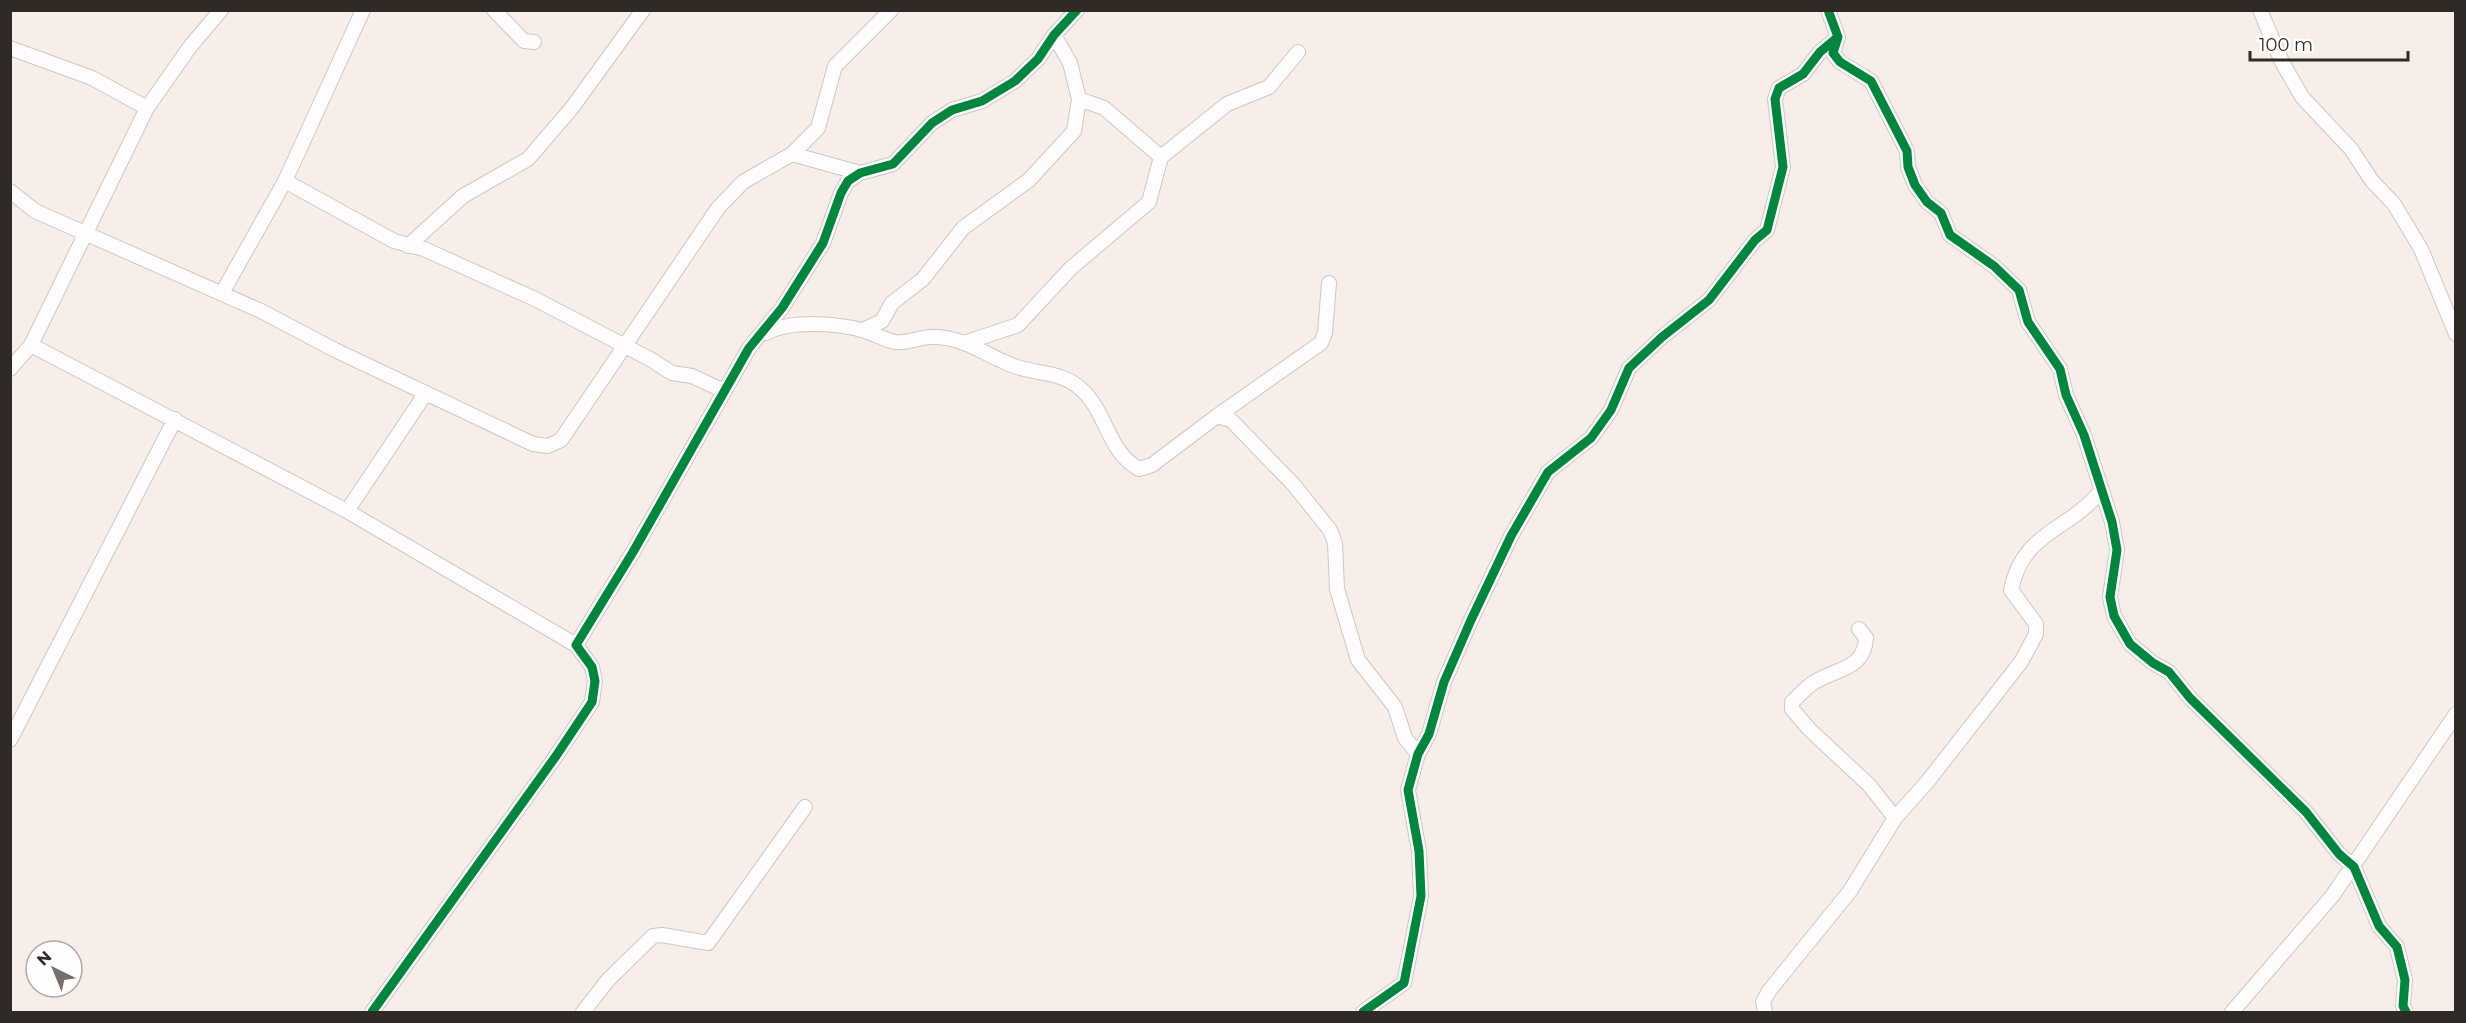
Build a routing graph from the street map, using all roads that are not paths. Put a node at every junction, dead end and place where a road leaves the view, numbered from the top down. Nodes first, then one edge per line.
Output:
1 (221, 10) edge
2 (363, 10) edge
3 (494, 10) edge
4 (643, 10) edge
5 (891, 10) edge
6 (1077, 10) edge
7 (1828, 10) edge
8 (2260, 10) edge
9 (1054, 35) junction
10 (1838, 37) junction
11 (534, 42) dead end
12 (10, 48) edge
13 (1298, 52) dead end
14 (1079, 99) junction
15 (147, 108) junction
16 (792, 154) junction
17 (1161, 157) junction
18 (860, 173) junction
19 (285, 181) junction
20 (10, 191) edge
21 (86, 232) junction
22 (408, 246) junction
23 (1329, 283) dead end
24 (222, 293) junction
25 (863, 330) junction
26 (2456, 334) edge
27 (760, 336) junction
28 (967, 342) junction
29 (31, 345) junction
30 (626, 347) junction
31 (10, 369) edge
32 (724, 391) junction
33 (426, 393) junction
34 (1217, 416) junction
35 (175, 418) junction
36 (2100, 492) junction
37 (347, 511) junction
38 (1859, 629) dead end
39 (576, 645) junction
40 (2456, 714) edge
41 (10, 740) edge
42 (1418, 754) junction
43 (805, 807) dead end
44 (1895, 818) junction
45 (2354, 867) junction
46 (372, 1012) edge
47 (583, 1012) edge
48 (1363, 1012) edge
49 (1765, 1012) edge
50 (2232, 1012) edge
51 (2406, 1012) edge

1 - 15 street
2 - 19 street
3 - 11 street
4 - 22 street
5 - 16 street
6 - 9 street
7 - 10 street
8 - 26 street
9 - 14 street
9 - 18 street
10 - 36 street
10 - 42 street
12 - 15 street
13 - 17 street
14 - 17 street
14 - 25 street
15 - 21 street
16 - 18 street
16 - 30 street
17 - 28 street
18 - 27 street
19 - 22 street
19 - 24 street
20 - 21 street
21 - 24 street
21 - 29 street
22 - 30 street
23 - 34 street
24 - 33 street
25 - 27 street
25 - 28 street
27 - 32 street
28 - 34 street
29 - 31 street
29 - 35 street
30 - 32 street
30 - 33 street
32 - 39 street
33 - 37 street
34 - 42 street
35 - 37 street
35 - 41 street
36 - 44 street
36 - 45 street
37 - 39 street
38 - 44 street
39 - 46 street
40 - 45 street
42 - 48 street
43 - 47 street
44 - 49 street
45 - 50 street
45 - 51 street

